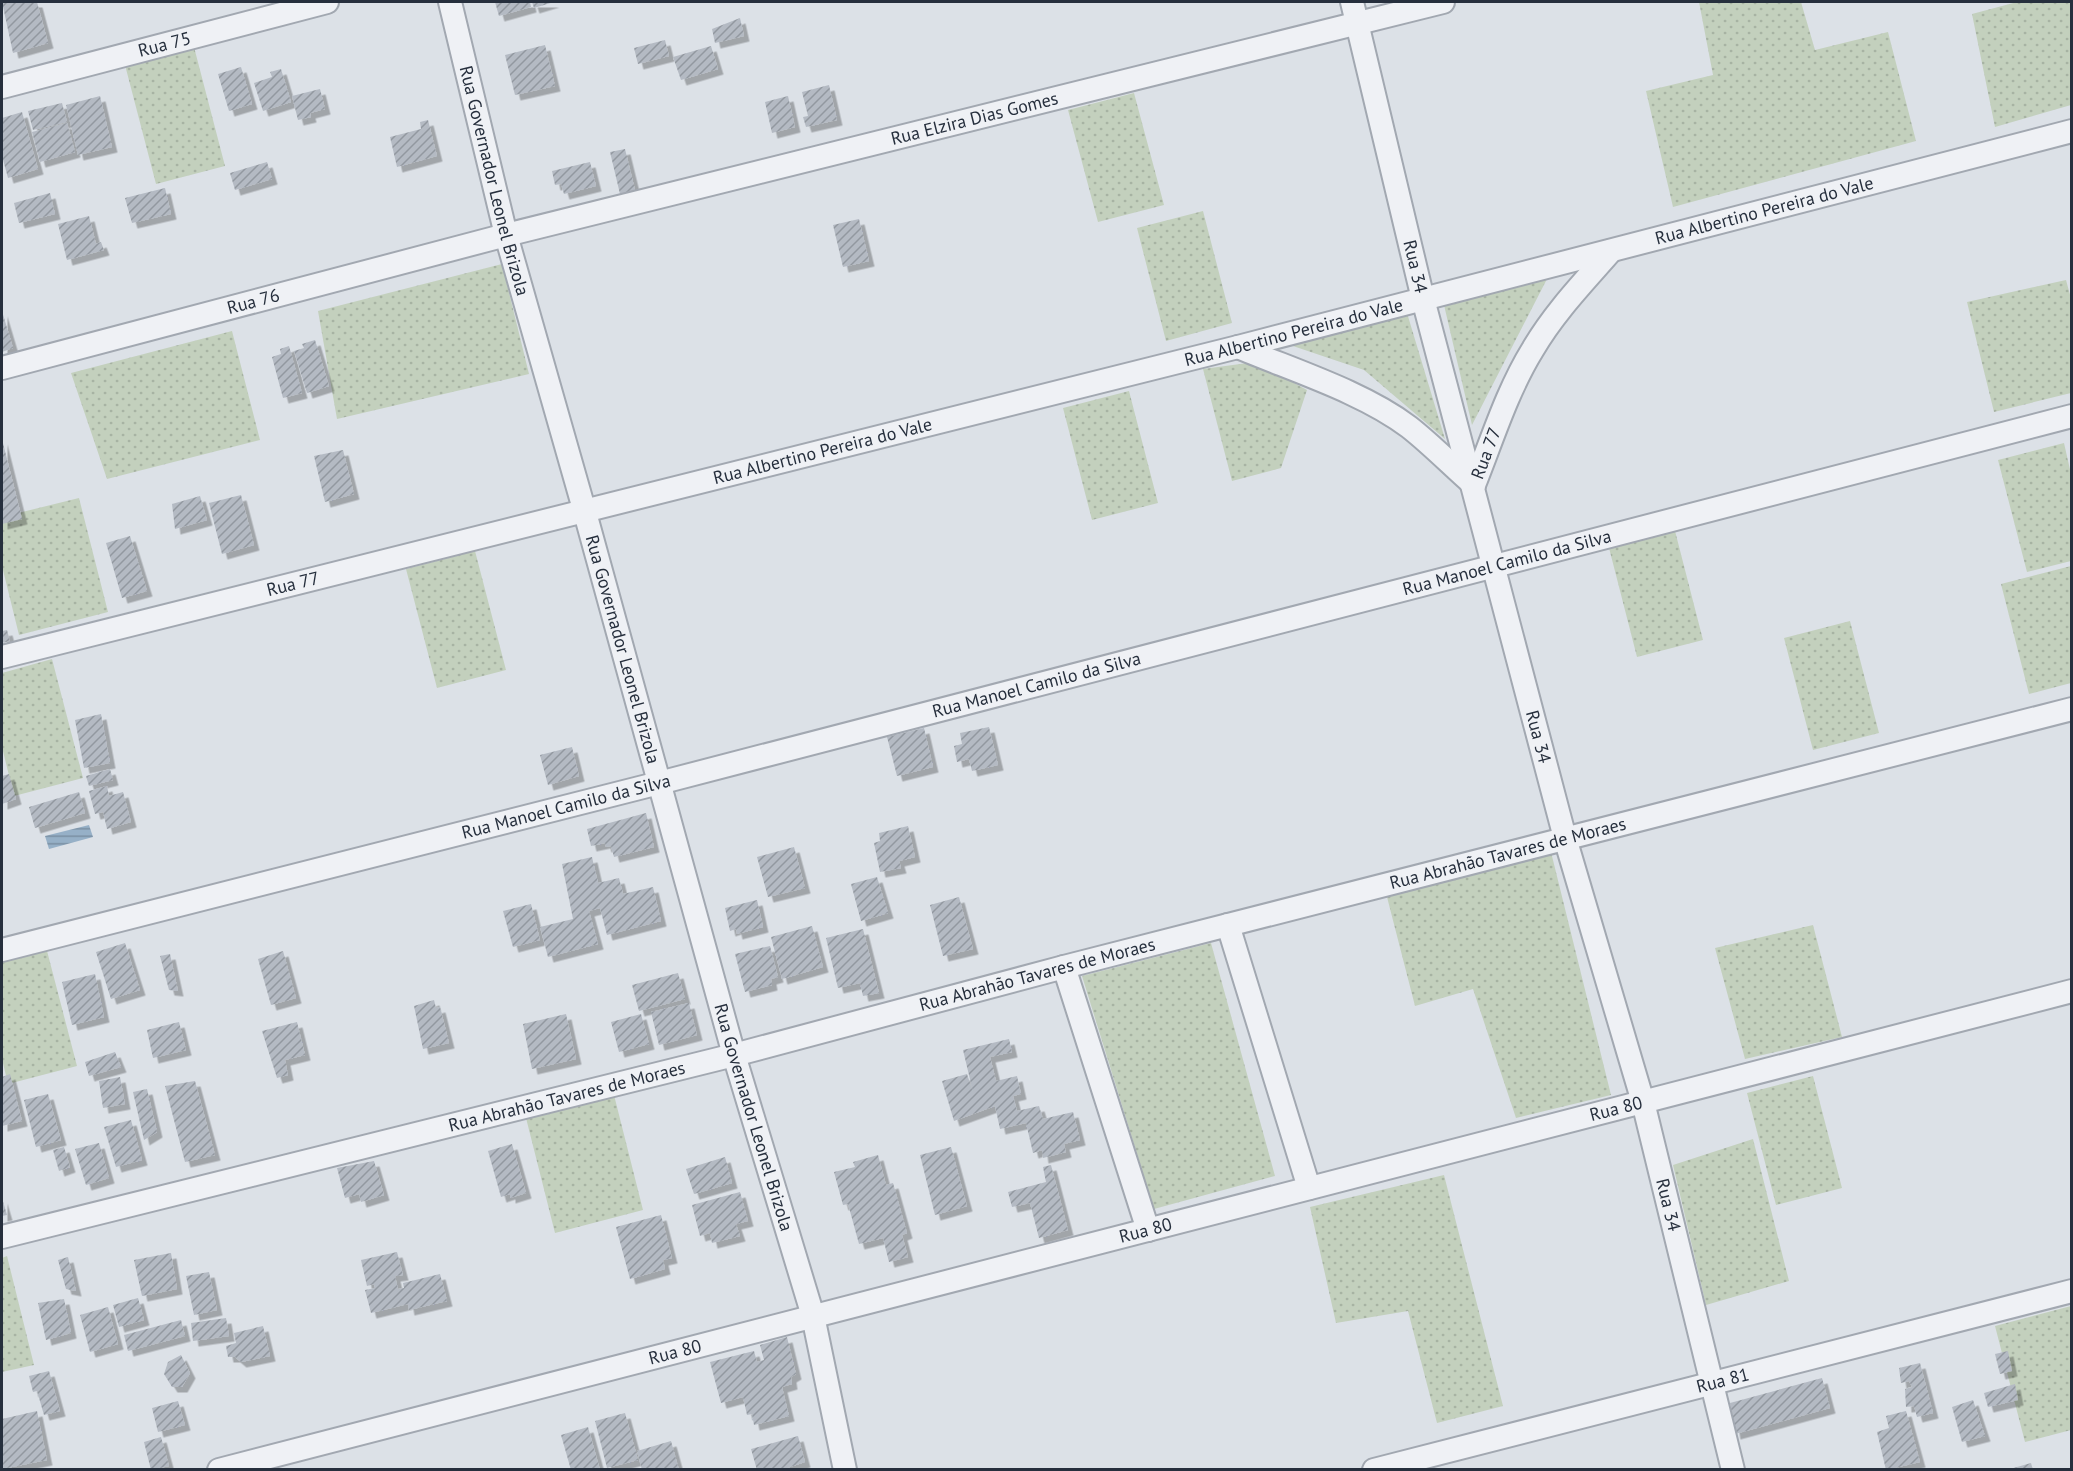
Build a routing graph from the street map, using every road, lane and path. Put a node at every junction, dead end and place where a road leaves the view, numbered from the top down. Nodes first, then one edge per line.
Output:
1 (327, 2) edge
2 (450, 2) edge
3 (1443, 2) edge
4 (1356, 12) edge
5 (2, 87) edge
6 (2072, 131) edge
7 (506, 235) junction
8 (1611, 251) junction
9 (1423, 299) junction
10 (1238, 347) junction
11 (2, 368) edge
12 (2072, 416) edge
13 (1474, 485) junction
14 (584, 509) junction
15 (1495, 567) junction
16 (2, 657) edge
17 (2072, 709) edge
18 (659, 783) junction
19 (1564, 838) junction
20 (1228, 925) junction
21 (2, 950) edge
22 (1064, 967) junction
23 (2072, 991) edge
24 (734, 1055) junction
25 (1643, 1102) junction
26 (1310, 1188) junction
27 (1148, 1230) junction
28 (2, 1237) edge
29 (2072, 1291) edge
30 (813, 1316) junction
31 (1712, 1383) junction
32 (219, 1470) edge
33 (845, 1470) edge
34 (1374, 1470) edge
35 (1733, 1470) edge

1 - 5 street, Rua 75
2 - 7 street, Rua Governador Leonel Brizola
3 - 4 street, Rua Elzira Dias Gomes
4 - 7 street, Rua Elzira Dias Gomes
4 - 9 street, Rua 34
6 - 8 street, Rua Albertino Pereira do Vale
7 - 11 street, Rua 76
7 - 14 street, Rua Governador Leonel Brizola
8 - 9 street, Rua Albertino Pereira do Vale
8 - 13 street, Rua 77
9 - 10 street, Rua Albertino Pereira do Vale
9 - 13 street, Rua 34
10 - 13 street, Rua 77
10 - 14 street, Rua Albertino Pereira do Vale
12 - 15 street, Rua Manoel Camilo da Silva
13 - 15 street, Rua 34
14 - 16 street, Rua 77
14 - 18 street, Rua Governador Leonel Brizola
15 - 18 street, Rua Manoel Camilo da Silva
15 - 19 street, Rua 34
17 - 19 street, Rua Abrahão Tavares de Moraes
18 - 21 street, Rua Manoel Camilo da Silva
18 - 24 street, Rua Governador Leonel Brizola
19 - 20 street, Rua Abrahão Tavares de Moraes
19 - 25 street, Rua 34
20 - 22 street, Rua Abrahão Tavares de Moraes
20 - 26 street
22 - 24 street, Rua Abrahão Tavares de Moraes
22 - 27 street
23 - 25 street, Rua 80
24 - 28 street, Rua Abrahão Tavares de Moraes
24 - 30 street, Rua Governador Leonel Brizola
25 - 26 street, Rua 80
25 - 31 street, Rua 34
26 - 27 street, Rua 80
27 - 30 street, Rua 80
29 - 31 street, Rua 81
30 - 32 street, Rua 80
30 - 33 street, Rua Governador Leonel Brizola
31 - 34 street, Rua 81
31 - 35 street, Rua 34

